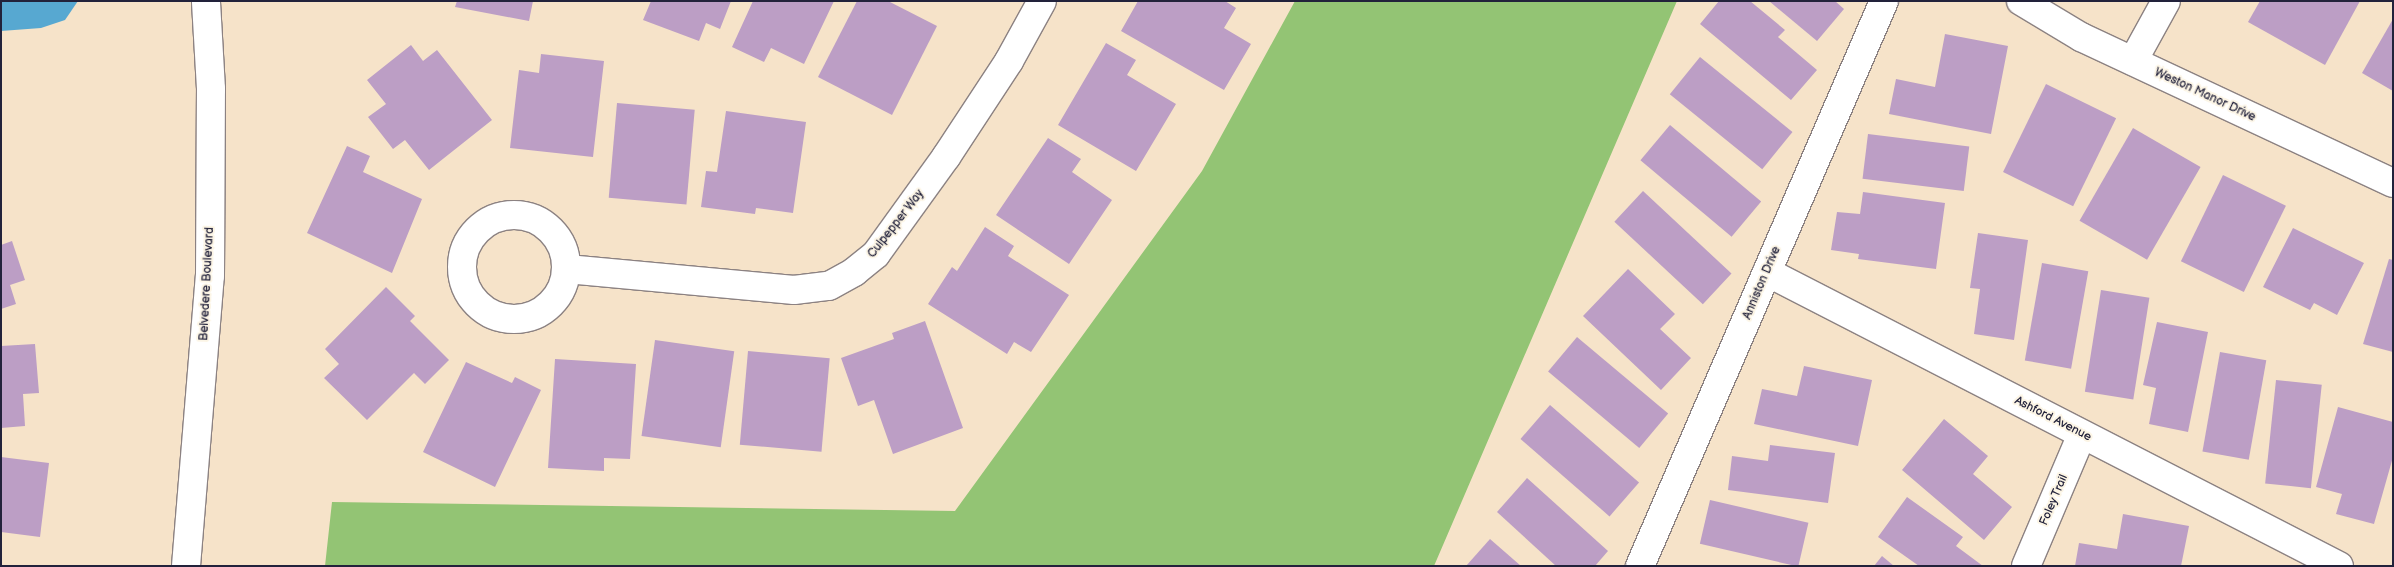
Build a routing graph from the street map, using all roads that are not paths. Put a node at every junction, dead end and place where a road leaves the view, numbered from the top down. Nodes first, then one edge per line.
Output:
1 (206, 1) edge
2 (1884, 1) edge
3 (2021, 1) edge
4 (2166, 1) edge
5 (1038, 3) edge
6 (2133, 61) junction
7 (2393, 183) edge
8 (566, 269) dead end
9 (1767, 272) junction
10 (2082, 434) junction
11 (186, 566) edge
12 (1640, 566) edge
13 (2026, 566) edge
14 (2339, 566) edge

1 - 11 street, Belvedere Boulevard
2 - 9 street, Anniston Drive
3 - 6 street, Weston Manor Drive
4 - 6 street
5 - 8 street, Culpepper Way
6 - 7 street, Weston Manor Drive
9 - 10 street, Ashford Avenue
9 - 12 street, Anniston Drive
10 - 13 street, Foley Trail
10 - 14 street, Ashford Avenue

